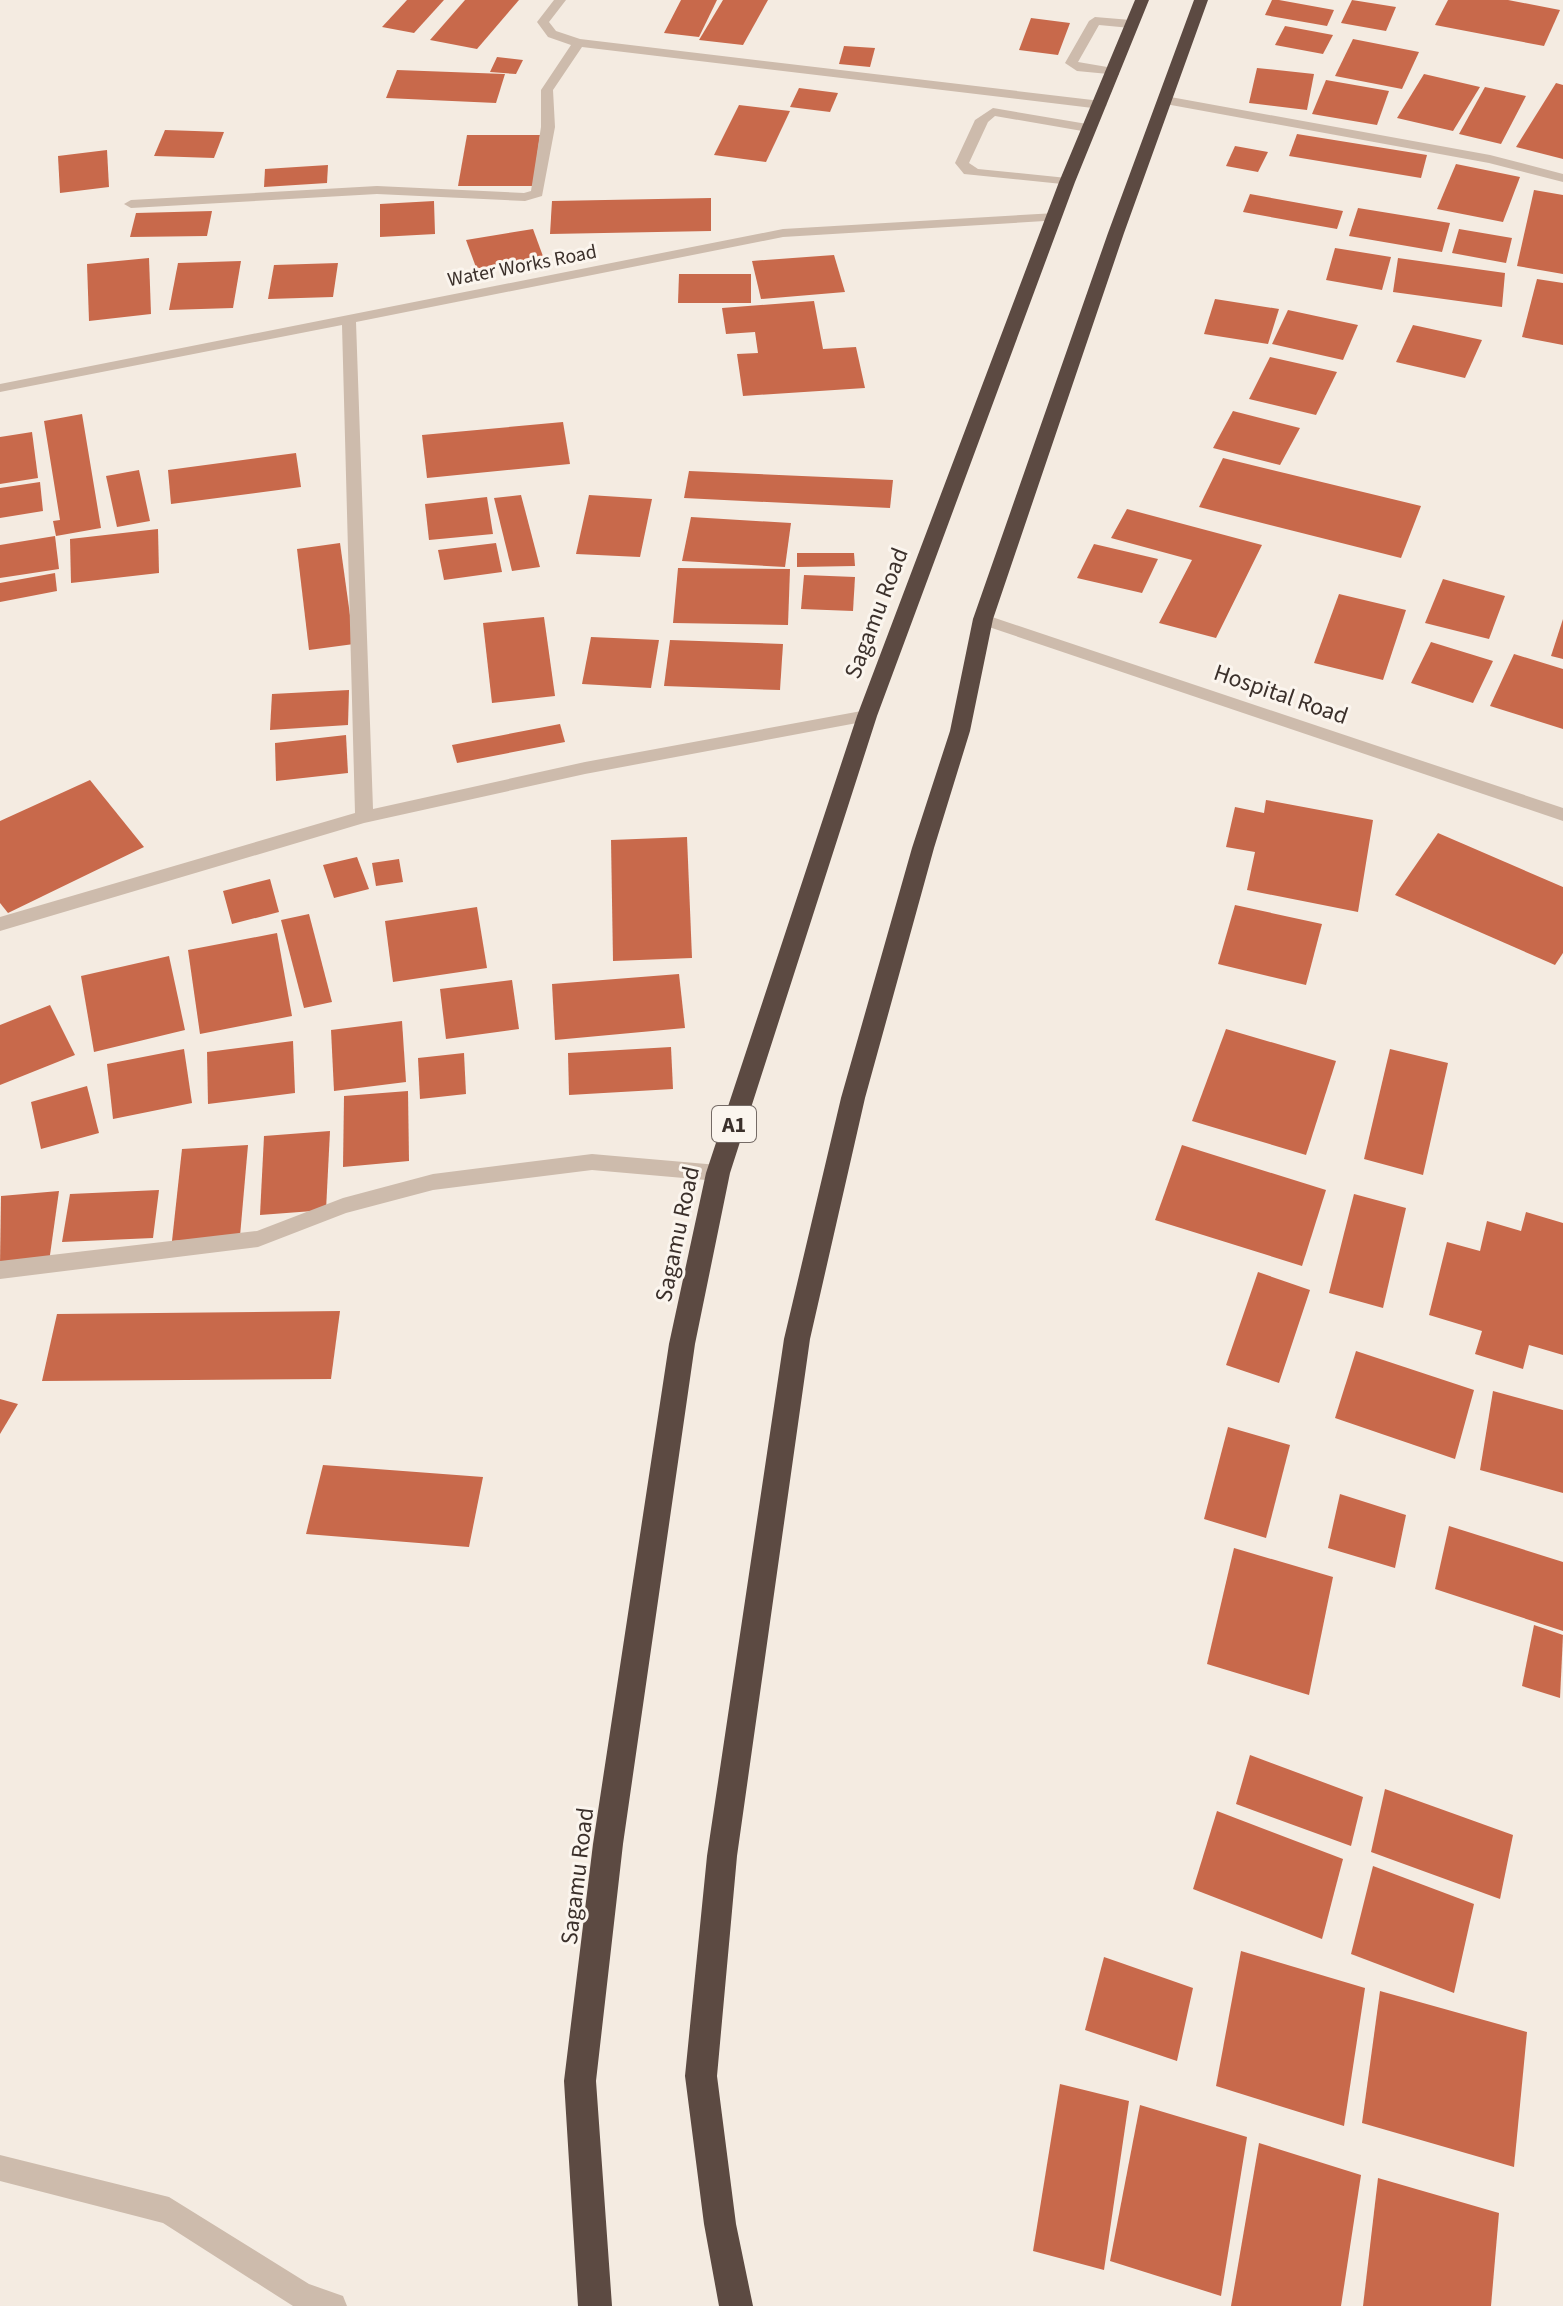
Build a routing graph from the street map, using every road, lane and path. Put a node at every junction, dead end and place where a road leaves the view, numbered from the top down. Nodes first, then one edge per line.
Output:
1 (560, 0) edge
2 (1142, 0) edge
3 (1201, 0) edge
4 (1131, 24) junction
5 (578, 43) junction
6 (1114, 72) junction
7 (1165, 100) junction
8 (1101, 105) junction
9 (1088, 128) junction
10 (1563, 178) edge
11 (1067, 182) junction
12 (131, 204) dead end
13 (1056, 217) junction
14 (349, 319) junction
15 (0, 388) edge
16 (983, 619) junction
17 (867, 716) junction
18 (1563, 815) edge
19 (364, 817) junction
20 (0, 924) edge
21 (718, 1173) junction
22 (0, 1270) edge
23 (0, 2168) edge
24 (333, 2306) edge
25 (595, 2306) edge
26 (736, 2306) edge

1 - 5 street
2 - 4 highway, Sagamu Road / A1
3 - 7 highway
4 - 6 highway, Sagamu Road / A1
4 - 6 street
5 - 8 street
5 - 12 street
6 - 8 highway, Sagamu Road / A1
7 - 10 street
7 - 16 highway
8 - 9 highway, Sagamu Road / A1
9 - 11 highway, Sagamu Road / A1
9 - 11 street
11 - 13 highway, Sagamu Road / A1
13 - 14 street, Water Works Road
13 - 17 highway, Sagamu Road / A1
14 - 15 street, Water Works Road
14 - 19 street
16 - 18 street, Hospital Road
16 - 26 highway
17 - 19 street
17 - 21 highway, Sagamu Road / A1
19 - 20 street
21 - 22 street
21 - 25 highway, Sagamu Road / A1
23 - 24 street

